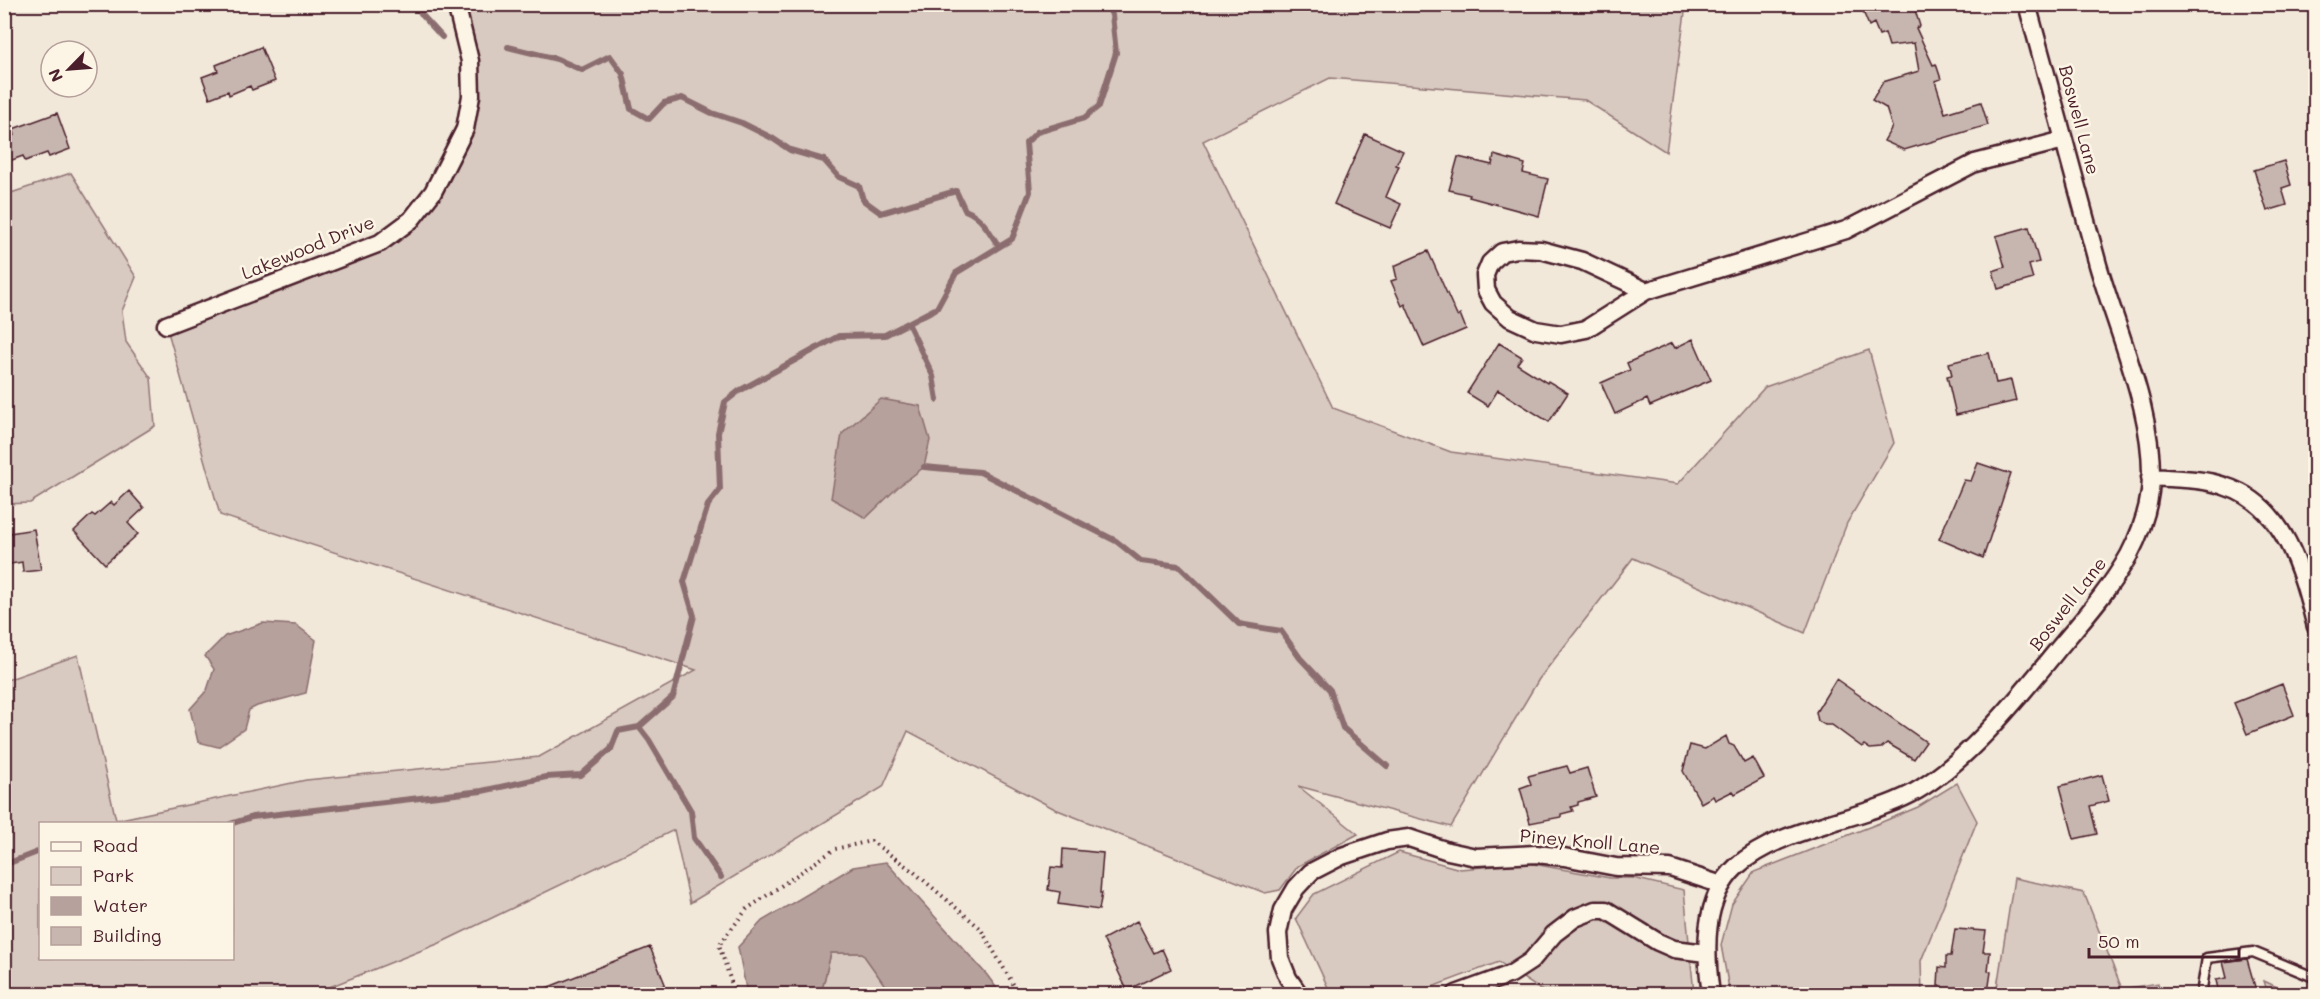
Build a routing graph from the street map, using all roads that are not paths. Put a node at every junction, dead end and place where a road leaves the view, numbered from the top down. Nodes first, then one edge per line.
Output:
1 (456, 4) edge
2 (2027, 4) edge
3 (2064, 140) junction
4 (1646, 291) junction
5 (166, 325) dead end
6 (2150, 477) junction
7 (2316, 627) edge
8 (1722, 885) junction
9 (1706, 953) junction
10 (2316, 978) edge
11 (1299, 994) edge
12 (1456, 994) edge
13 (1711, 994) edge
14 (2201, 994) edge

1 - 5 street, Lakewood Drive
2 - 3 street, Boswell Lane
3 - 4 street
3 - 6 street, Boswell Lane
4 - 4 street
6 - 7 street
6 - 8 street, Boswell Lane
8 - 9 street, Boswell Lane
8 - 11 street, Piney Knoll Lane
9 - 12 street
9 - 13 street, Boswell Lane
10 - 14 lane

